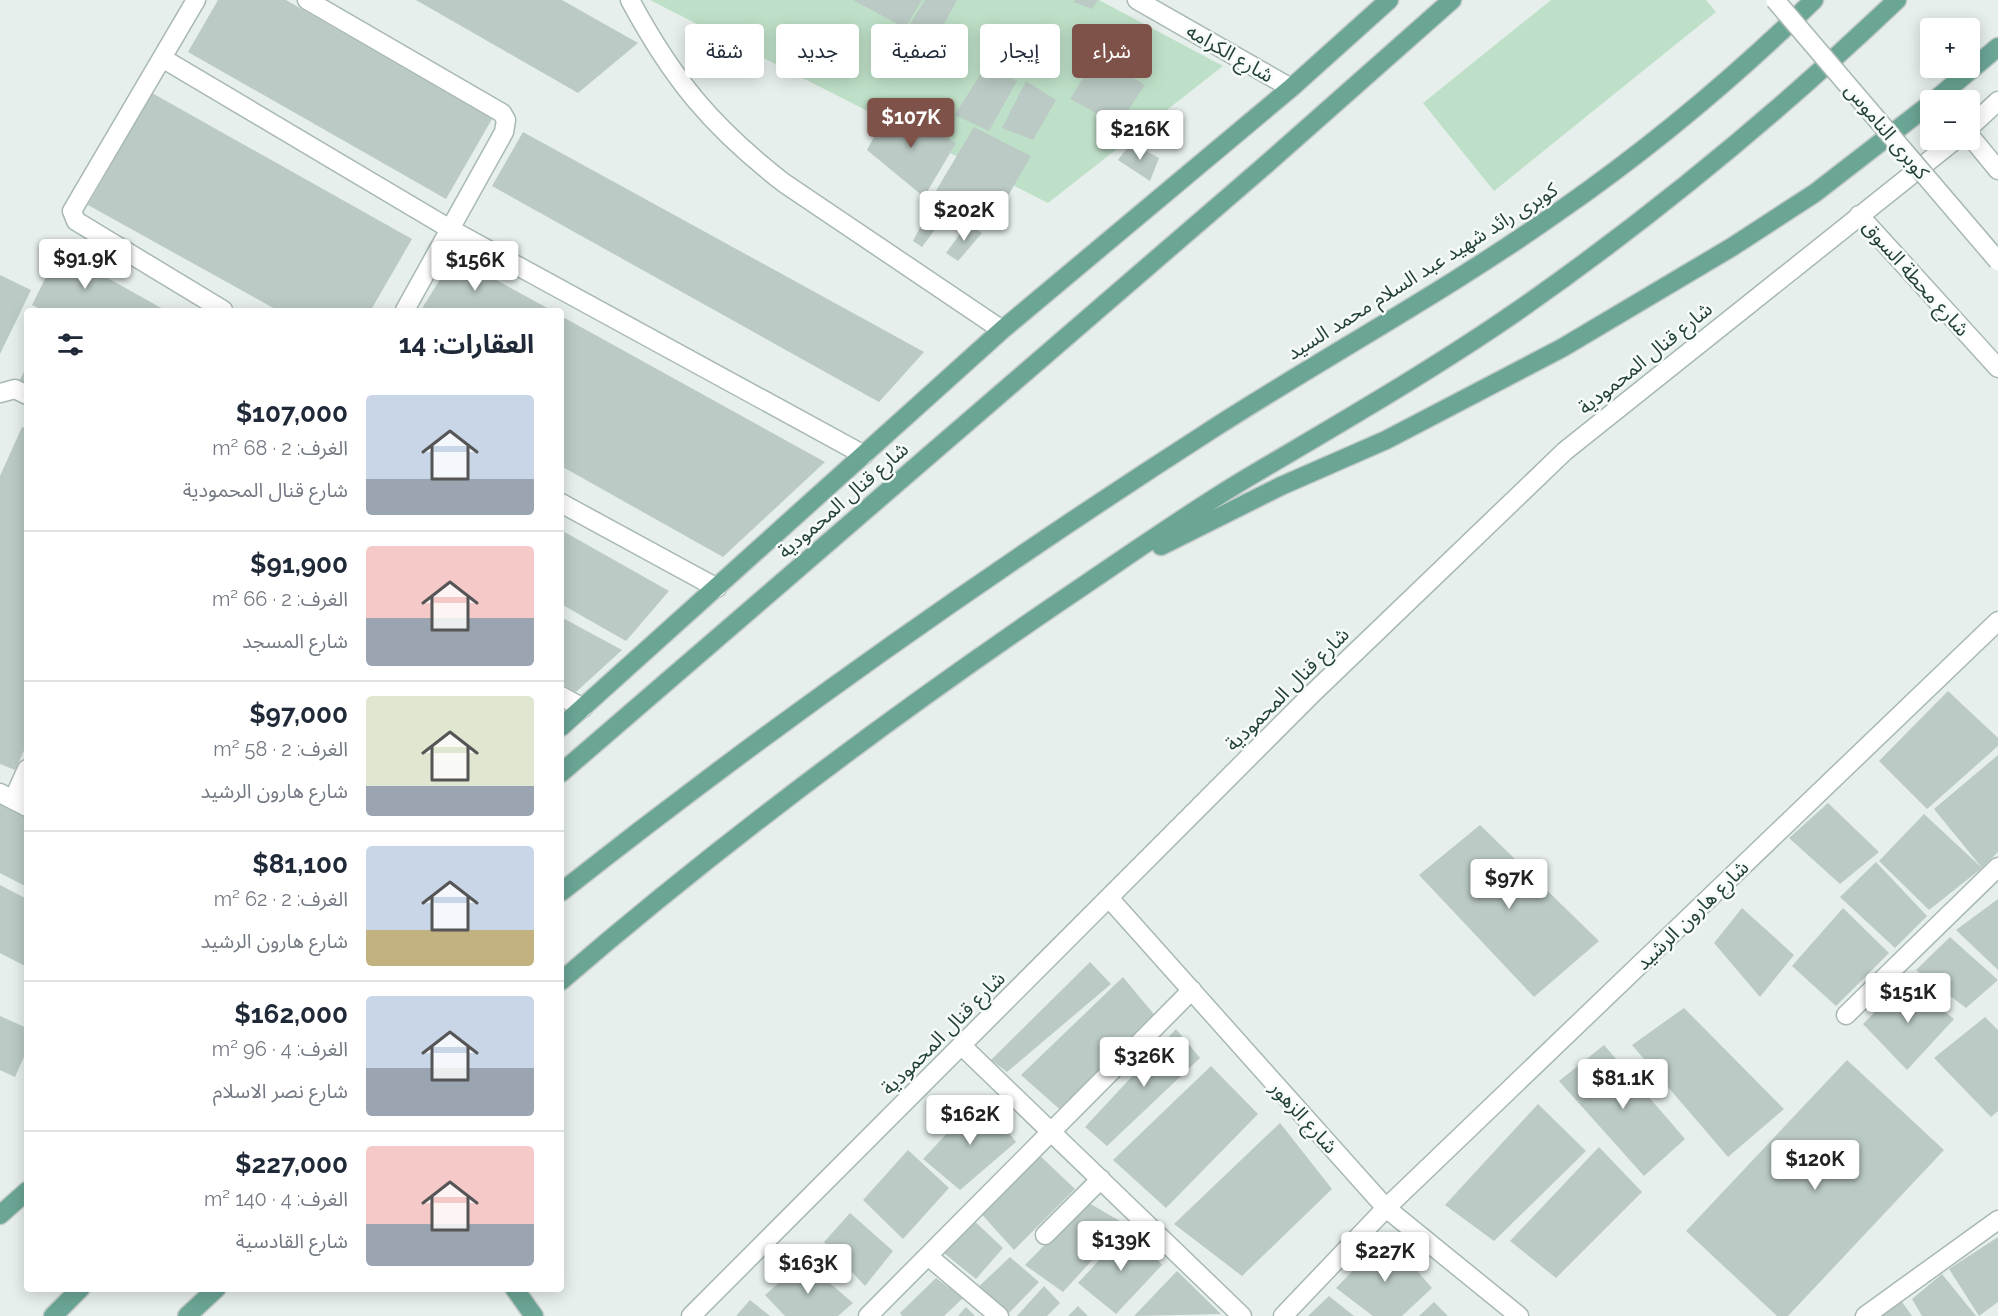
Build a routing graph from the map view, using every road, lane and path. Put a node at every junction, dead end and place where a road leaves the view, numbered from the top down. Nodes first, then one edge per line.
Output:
1 (196, 0) edge
2 (307, 0) edge
3 (630, 0) edge
4 (1137, 0) edge
5 (1389, 0) edge
6 (1452, 0) edge
7 (1775, 0) edge
8 (1814, 0) edge
9 (1897, 0) edge
10 (1998, 46) edge
11 (162, 58) junction
12 (1291, 88) junction
13 (1947, 90) edge
14 (1998, 101) edge
15 (1920, 112) edge
16 (1980, 118) edge
17 (1980, 148) edge
18 (1942, 150) edge
19 (1998, 170) edge
20 (1859, 215) junction
21 (450, 229) junction
22 (1998, 261) edge
23 (220, 308) edge
24 (406, 308) edge
25 (1002, 330) junction
26 (1998, 368) edge
27 (0, 393) edge
28 (24, 394) edge
29 (864, 455) junction
30 (564, 505) edge
31 (1084, 585) junction
32 (717, 588) junction
33 (1998, 621) edge
34 (564, 698) edge
35 (583, 708) junction
36 (564, 724) edge
37 (564, 770) edge
38 (24, 776) edge
39 (13, 800) edge
40 (1998, 867) edge
41 (564, 890) edge
42 (1109, 898) junction
43 (564, 978) edge
44 (1192, 990) junction
45 (1846, 1015) dead end
46 (962, 1046) junction
47 (1052, 1131) junction
48 (1101, 1179) junction
49 (24, 1194) edge
50 (1386, 1208) junction
51 (0, 1215) edge
52 (1998, 1221) edge
53 (1045, 1235) dead end
54 (928, 1256) junction
55 (77, 1292) edge
56 (213, 1292) edge
57 (517, 1292) edge
58 (53, 1316) edge
59 (187, 1316) edge
60 (534, 1316) edge
61 (691, 1316) edge
62 (868, 1316) edge
63 (999, 1316) edge
64 (1242, 1316) edge
65 (1283, 1316) edge
66 (1519, 1316) edge
67 (1865, 1316) edge

1 - 11 street
2 - 21 street
3 - 25 street
4 - 12 street, شارع الكرامه
5 - 12 main road, شارع قنال المحمودية
6 - 37 main road, شارع قنال المحمودية
7 - 22 street, كوبرى الناموس, bridge
8 - 41 main road, كوبرى رائد شهيد عبد السلام محمد السيد
9 - 31 main road
10 - 13 main road
11 - 21 street
11 - 23 street
12 - 25 main road, شارع قنال المحمودية
14 - 16 street
15 - 31 main road
17 - 19 street
18 - 20 street, شارع قنال المحمودية
20 - 26 street, شارع محطة السوق
20 - 42 street, شارع قنال المحمودية
21 - 24 street
21 - 29 street
25 - 29 main road, شارع قنال المحمودية
27 - 28 street
29 - 32 main road, شارع قنال المحمودية
30 - 32 street
31 - 43 main road
32 - 35 main road, شارع قنال المحمودية
33 - 50 street, شارع هارون الرشيد
34 - 35 street
35 - 36 main road, شارع قنال المحمودية
38 - 39 street
40 - 45 street
42 - 44 street, شارع الزهور
42 - 46 street, شارع قنال المحمودية
44 - 47 street
44 - 50 street, شارع الزهور
46 - 47 street
46 - 61 street, شارع قنال المحمودية
47 - 48 street
47 - 54 street
48 - 53 street
48 - 64 street
49 - 51 main road
50 - 65 street, شارع هارون الرشيد
50 - 66 street, شارع الزهور
52 - 67 street
54 - 62 street
54 - 63 street
55 - 58 main road
56 - 59 main road
57 - 60 main road

